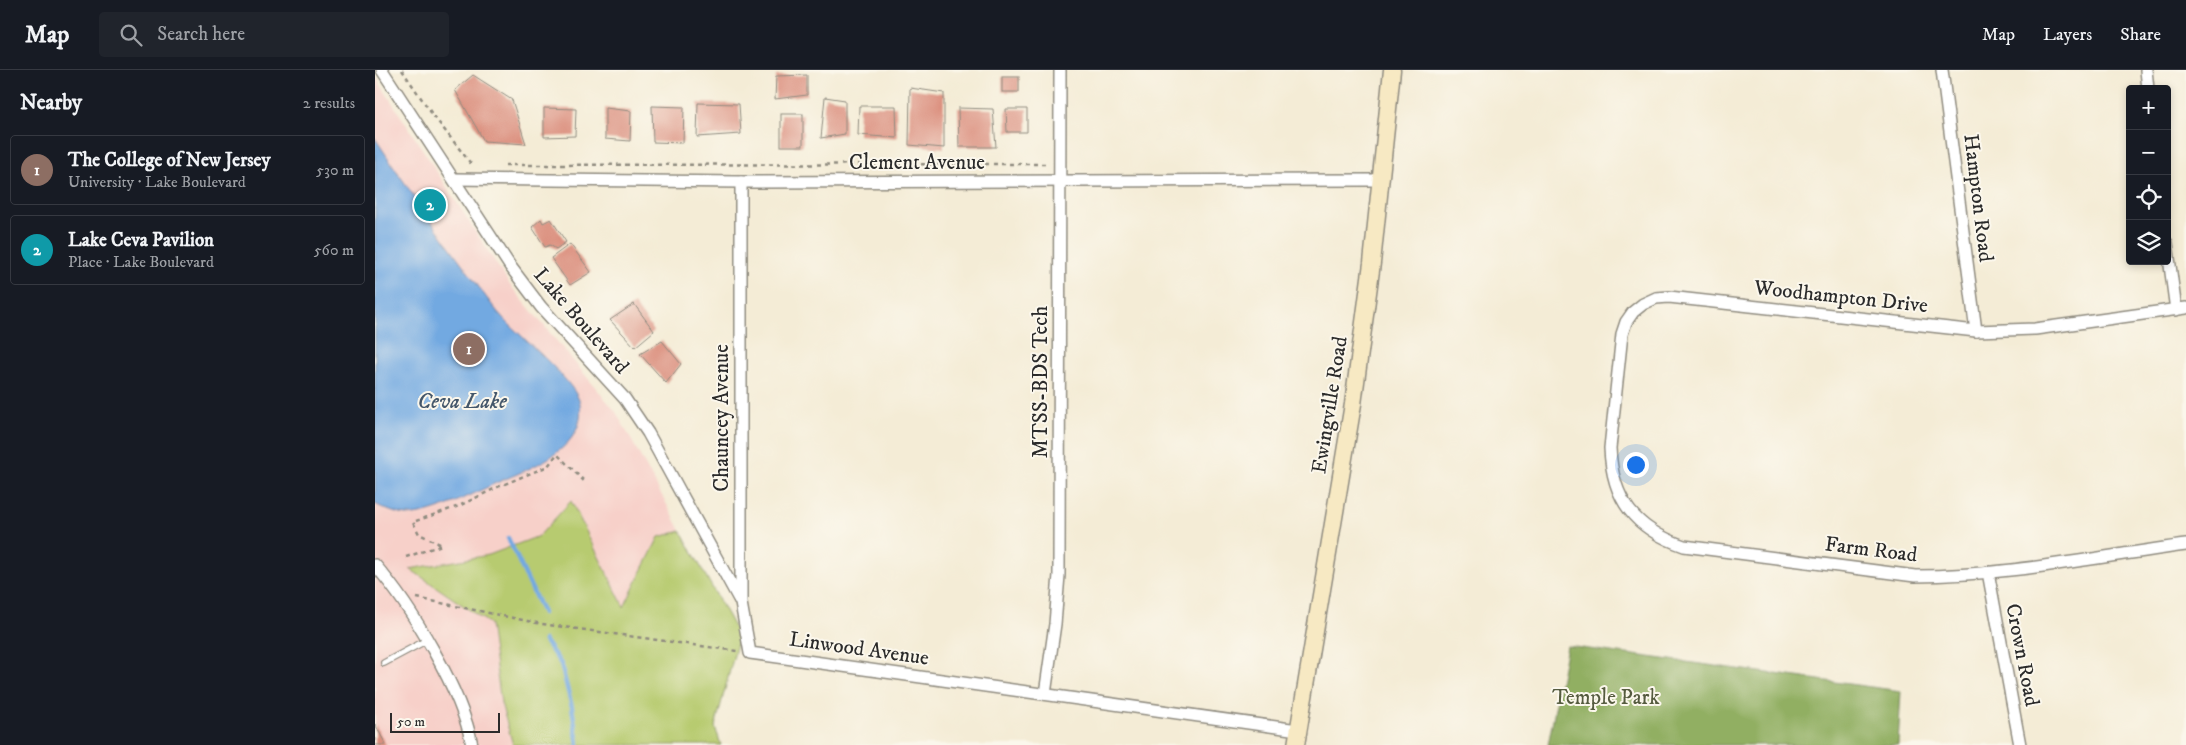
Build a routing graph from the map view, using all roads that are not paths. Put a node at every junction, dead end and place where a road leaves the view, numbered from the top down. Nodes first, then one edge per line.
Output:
1 (382, 70) edge
2 (1060, 70) edge
3 (1392, 70) edge
4 (1942, 70) edge
5 (2146, 70) edge
6 (2148, 85) edge
7 (454, 179) junction
8 (1380, 180) junction
9 (1060, 181) junction
10 (741, 182) junction
11 (2171, 261) edge
12 (2181, 309) edge
13 (1976, 331) junction
14 (1610, 448) joint
15 (2186, 545) edge
16 (375, 564) edge
17 (1987, 572) junction
18 (741, 603) junction
19 (427, 640) junction
20 (751, 653) joint
21 (384, 663) dead end
22 (1045, 694) junction
23 (1297, 737) edge
24 (472, 745) edge
25 (2020, 745) edge

1 - 7 street, Lake Boulevard
2 - 9 street, MTSS-BDS Tech
3 - 8 main road, Ewingville Road
4 - 13 street, Hampton Road
5 - 6 street
7 - 10 street, Clement Avenue
7 - 18 street, Lake Boulevard
8 - 9 street, Clement Avenue
8 - 23 main road, Ewingville Road
9 - 10 street, Clement Avenue
9 - 22 street, MTSS-BDS Tech
10 - 18 street, Chauncey Avenue
11 - 12 street
12 - 13 street, Woodhampton Drive
13 - 14 street, Woodhampton Drive
14 - 17 street, Farm Road
15 - 17 street, Farm Road
16 - 19 street
17 - 25 street, Crown Road
18 - 20 street, Chauncey Avenue
19 - 21 lane
19 - 24 street
20 - 22 street, Linwood Avenue
22 - 23 street, Linwood Avenue

